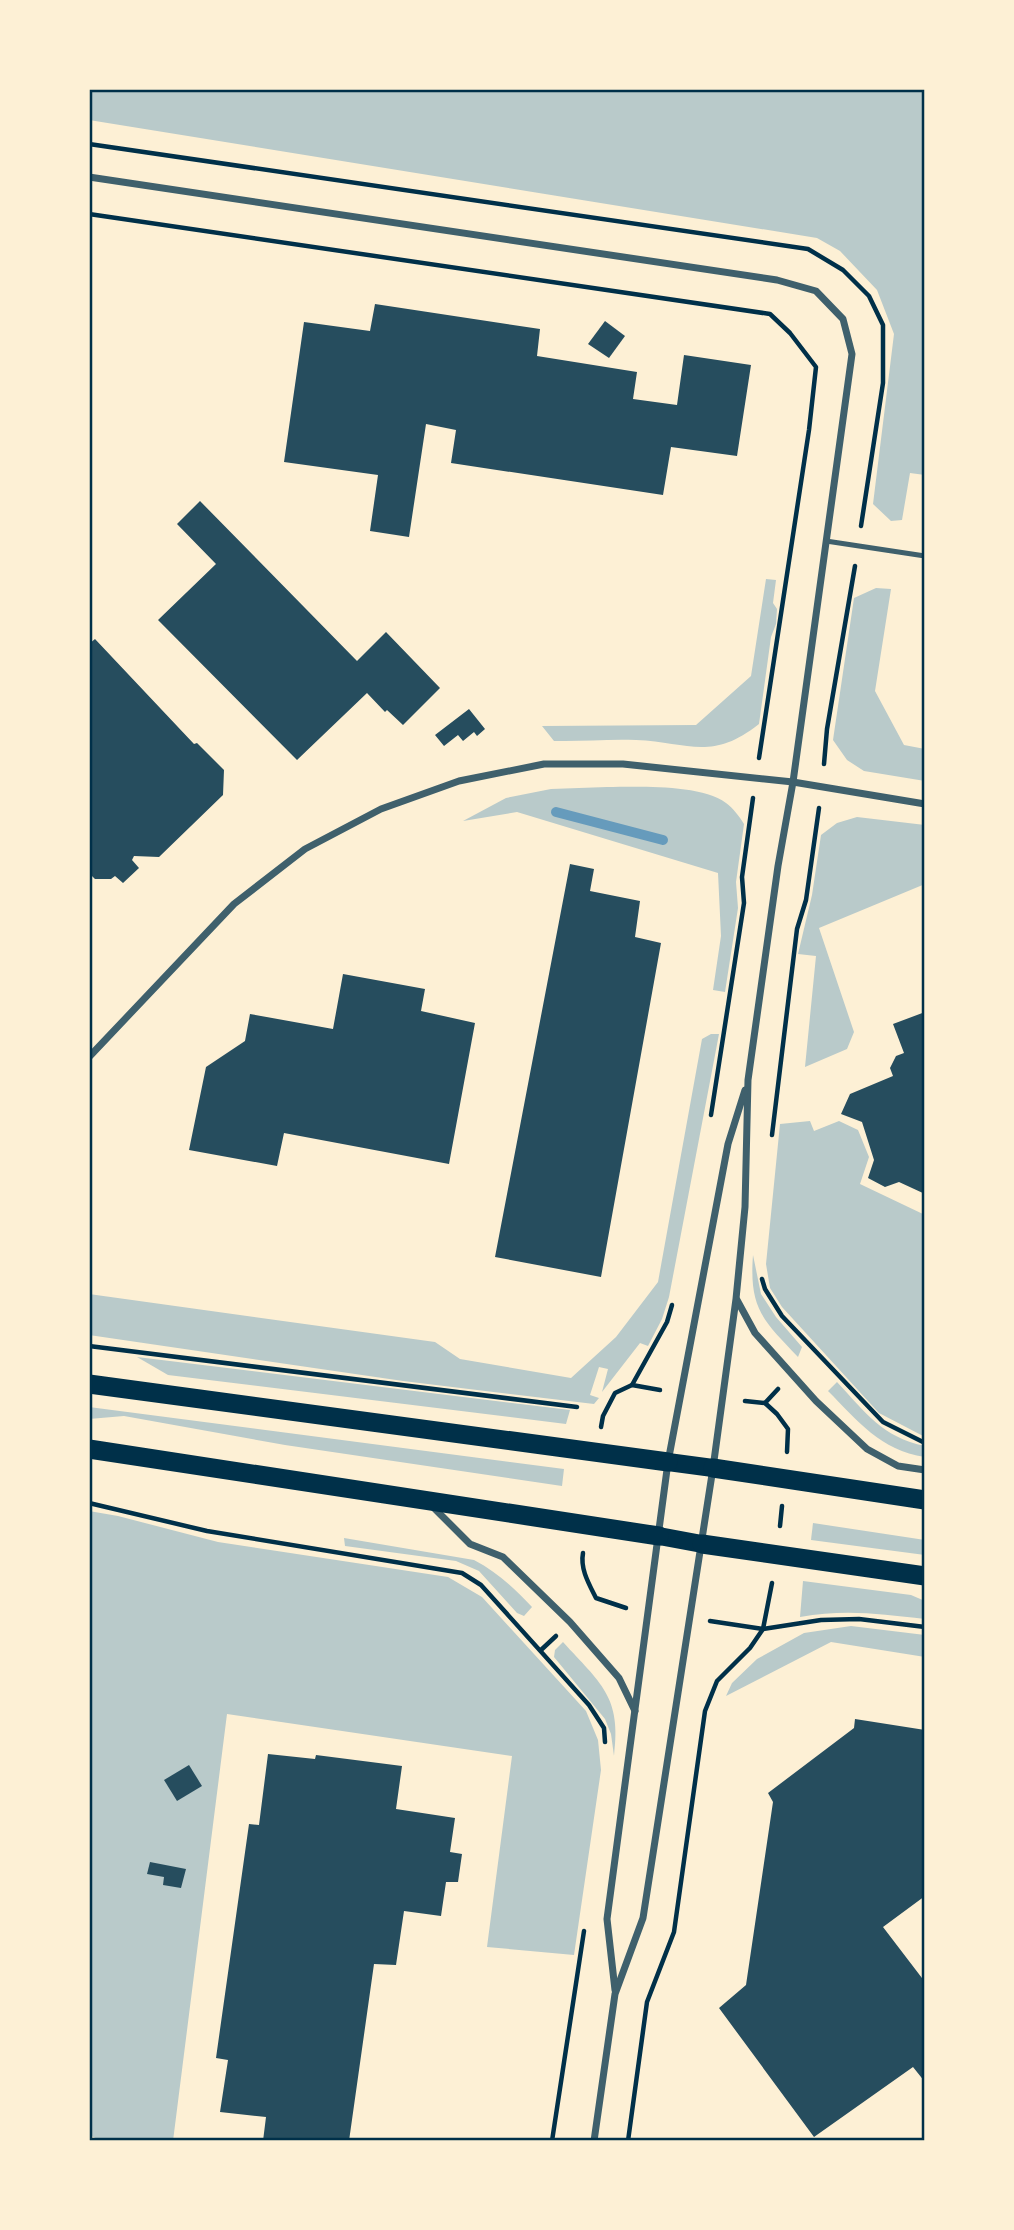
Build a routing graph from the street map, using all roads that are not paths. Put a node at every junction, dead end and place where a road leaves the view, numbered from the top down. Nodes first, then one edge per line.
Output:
1 (89, 177) edge
2 (826, 541) junction
3 (925, 556) edge
4 (793, 782) junction
5 (925, 804) edge
6 (89, 1057) edge
7 (748, 1080) junction
8 (736, 1299) junction
9 (89, 1384) edge
10 (89, 1449) edge
11 (668, 1462) junction
12 (713, 1468) junction
13 (925, 1470) edge
14 (925, 1500) edge
15 (427, 1501) junction
16 (659, 1536) junction
17 (702, 1544) junction
18 (925, 1576) edge
19 (635, 1712) junction
20 (615, 1994) junction
21 (594, 2141) edge

1 - 2 street
2 - 3 lane
2 - 4 street
4 - 5 street
4 - 6 street
4 - 7 street
7 - 8 street
7 - 11 street
8 - 12 street
8 - 13 street
9 - 11 highway
10 - 15 highway
11 - 12 main road
11 - 16 street
12 - 14 highway
12 - 17 street
15 - 16 highway
15 - 19 street
16 - 17 main road
16 - 19 street
17 - 18 highway
17 - 20 street
19 - 20 street
20 - 21 street

